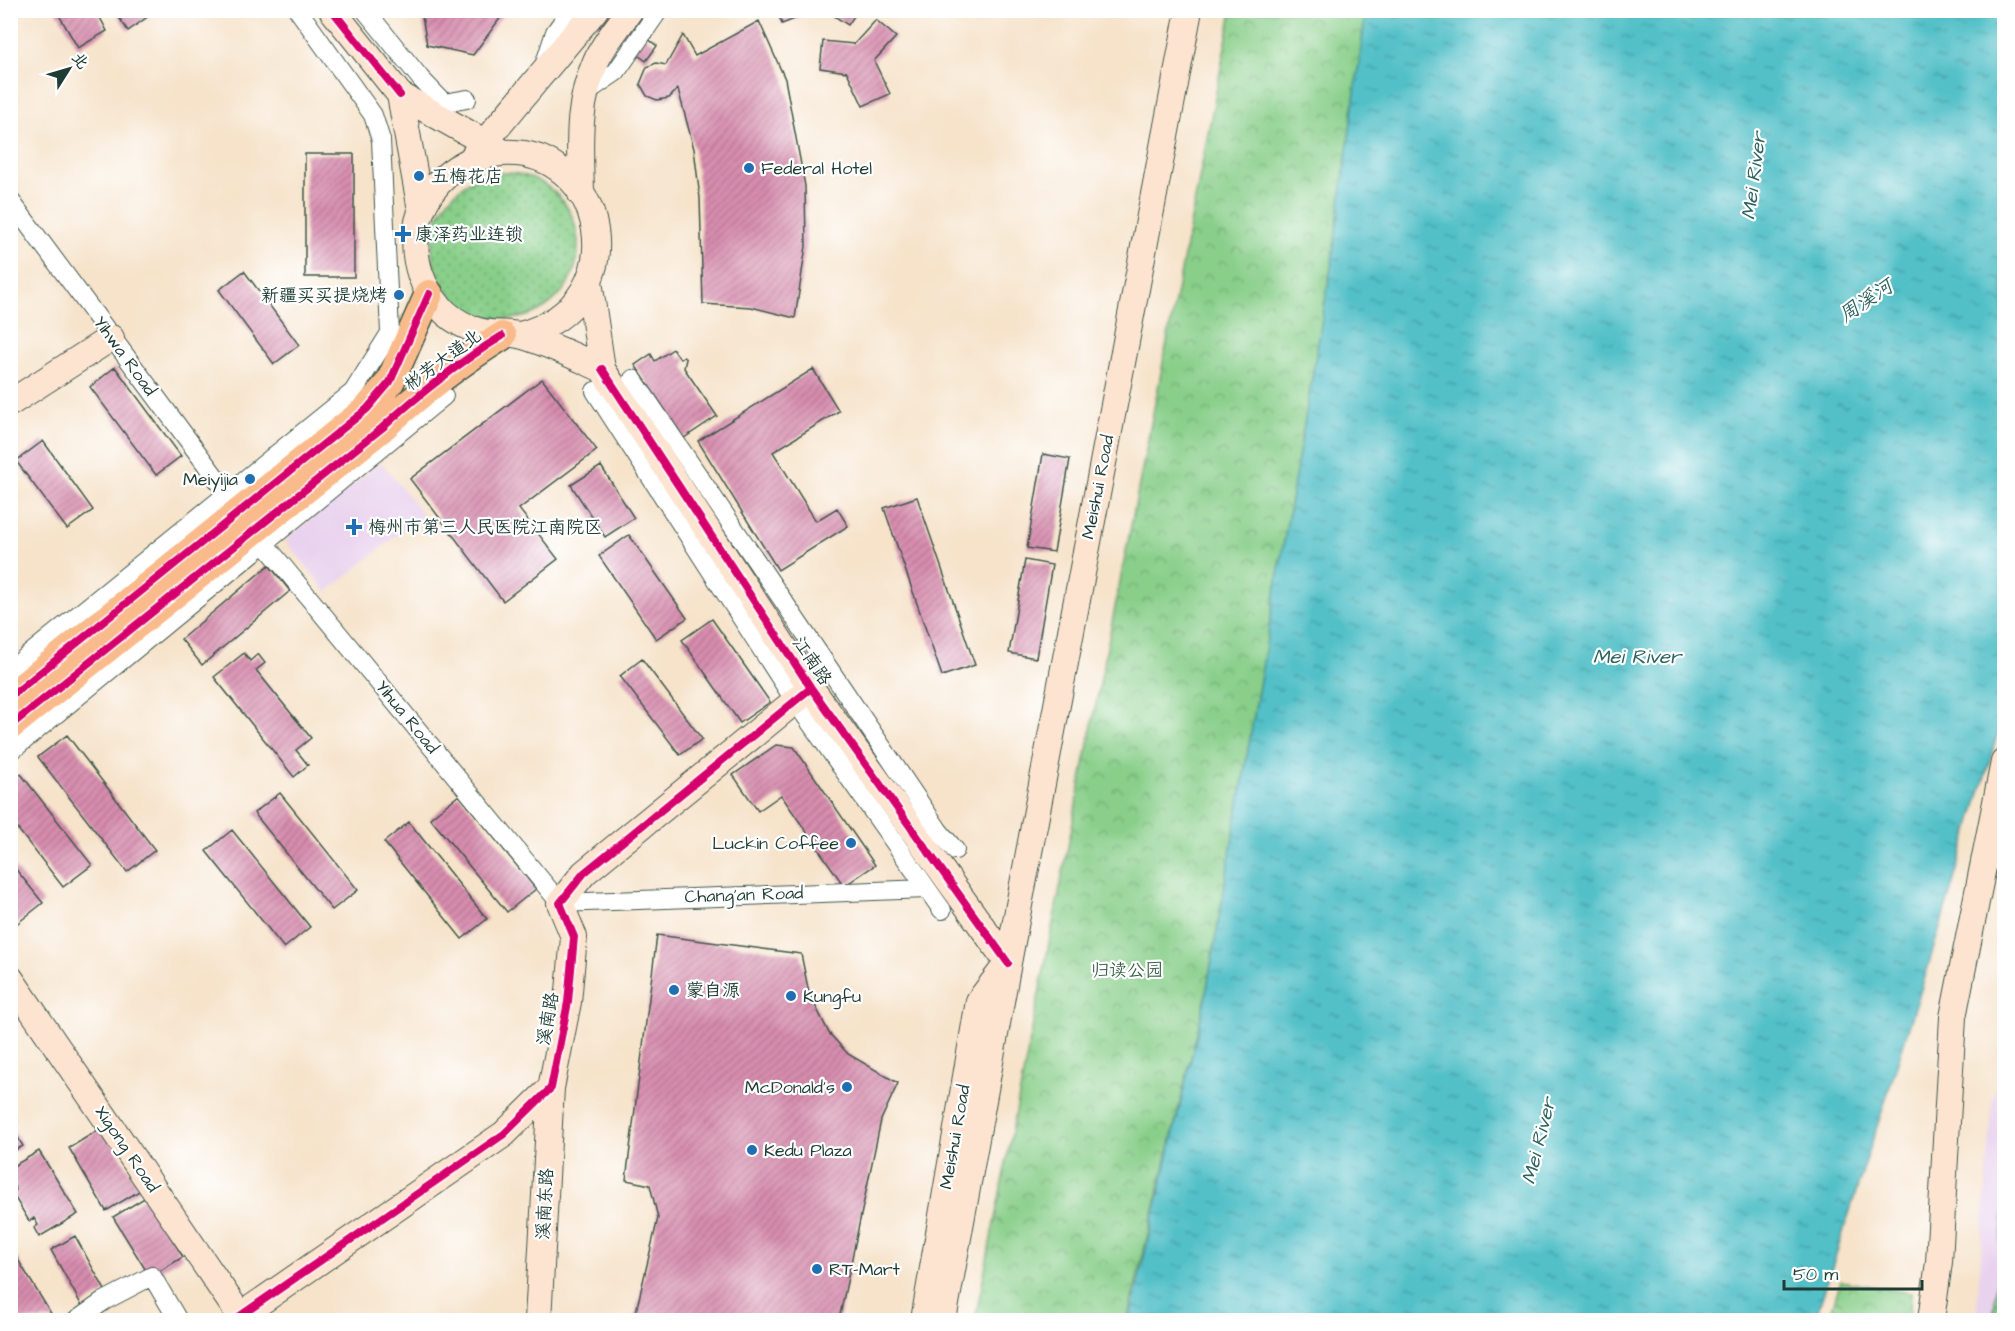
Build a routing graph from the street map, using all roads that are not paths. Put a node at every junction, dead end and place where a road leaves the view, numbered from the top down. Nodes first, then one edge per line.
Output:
1 (298, 10) edge
2 (332, 10) edge
3 (365, 10) edge
4 (571, 10) edge
5 (595, 10) edge
6 (630, 10) edge
7 (659, 10) edge
8 (1189, 10) edge
9 (543, 71) junction
10 (585, 93) junction
11 (400, 95) junction
12 (467, 99) dead end
13 (485, 152) junction
14 (581, 194) junction
15 (10, 200) edge
16 (421, 210) junction
17 (590, 281) junction
18 (429, 294) junction
19 (511, 335) junction
20 (111, 338) junction
21 (633, 379) dead end
22 (599, 380) junction
23 (444, 396) dead end
24 (10, 403) edge
25 (246, 520) junction
26 (10, 670) edge
27 (803, 694) junction
28 (10, 697) edge
29 (10, 726) edge
30 (10, 752) edge
31 (2004, 762) edge
32 (955, 850) dead end
33 (927, 889) junction
34 (560, 903) junction
35 (942, 910) dead end
36 (1008, 963) junction
37 (10, 978) edge
38 (551, 1088) junction
39 (241, 1318) edge
40 (77, 1320) edge
41 (178, 1320) edge
42 (538, 1320) edge
43 (924, 1320) edge
44 (944, 1320) edge
45 (1931, 1320) edge

1 - 25 street
2 - 11 main road
3 - 12 street
4 - 9 street
5 - 9 main road
6 - 10 main road
7 - 10 street
8 - 36 main road, Meishui Road
9 - 13 main road
10 - 14 main road
11 - 13 main road
11 - 16 main road
13 - 14 main road
13 - 16 main road
14 - 17 main road
15 - 20 street, Yihwa Road
16 - 18 main road
17 - 19 main road
17 - 22 main road, 江南路
18 - 19 main road
18 - 25 main road, 彬芳大道北
19 - 22 main road
19 - 25 main road, 彬芳大道北
20 - 24 main road
20 - 25 street, Yihwa Road
21 - 32 street
22 - 27 main road, 江南路
23 - 25 street
25 - 26 street
25 - 28 main road, 彬芳大道北
25 - 29 main road, 彬芳大道北
25 - 30 street
25 - 34 street, Yihua Road
27 - 33 street
27 - 34 main road
27 - 36 main road, 江南路
31 - 45 main road
33 - 34 street, Chang’an Road
33 - 35 street
34 - 38 main road, 溪南路
36 - 43 main road, Meishui Road
36 - 44 main road, Meishui Road
37 - 39 main road, Xigong Road
38 - 39 main road
38 - 42 main road, 溪南东路
40 - 41 street

